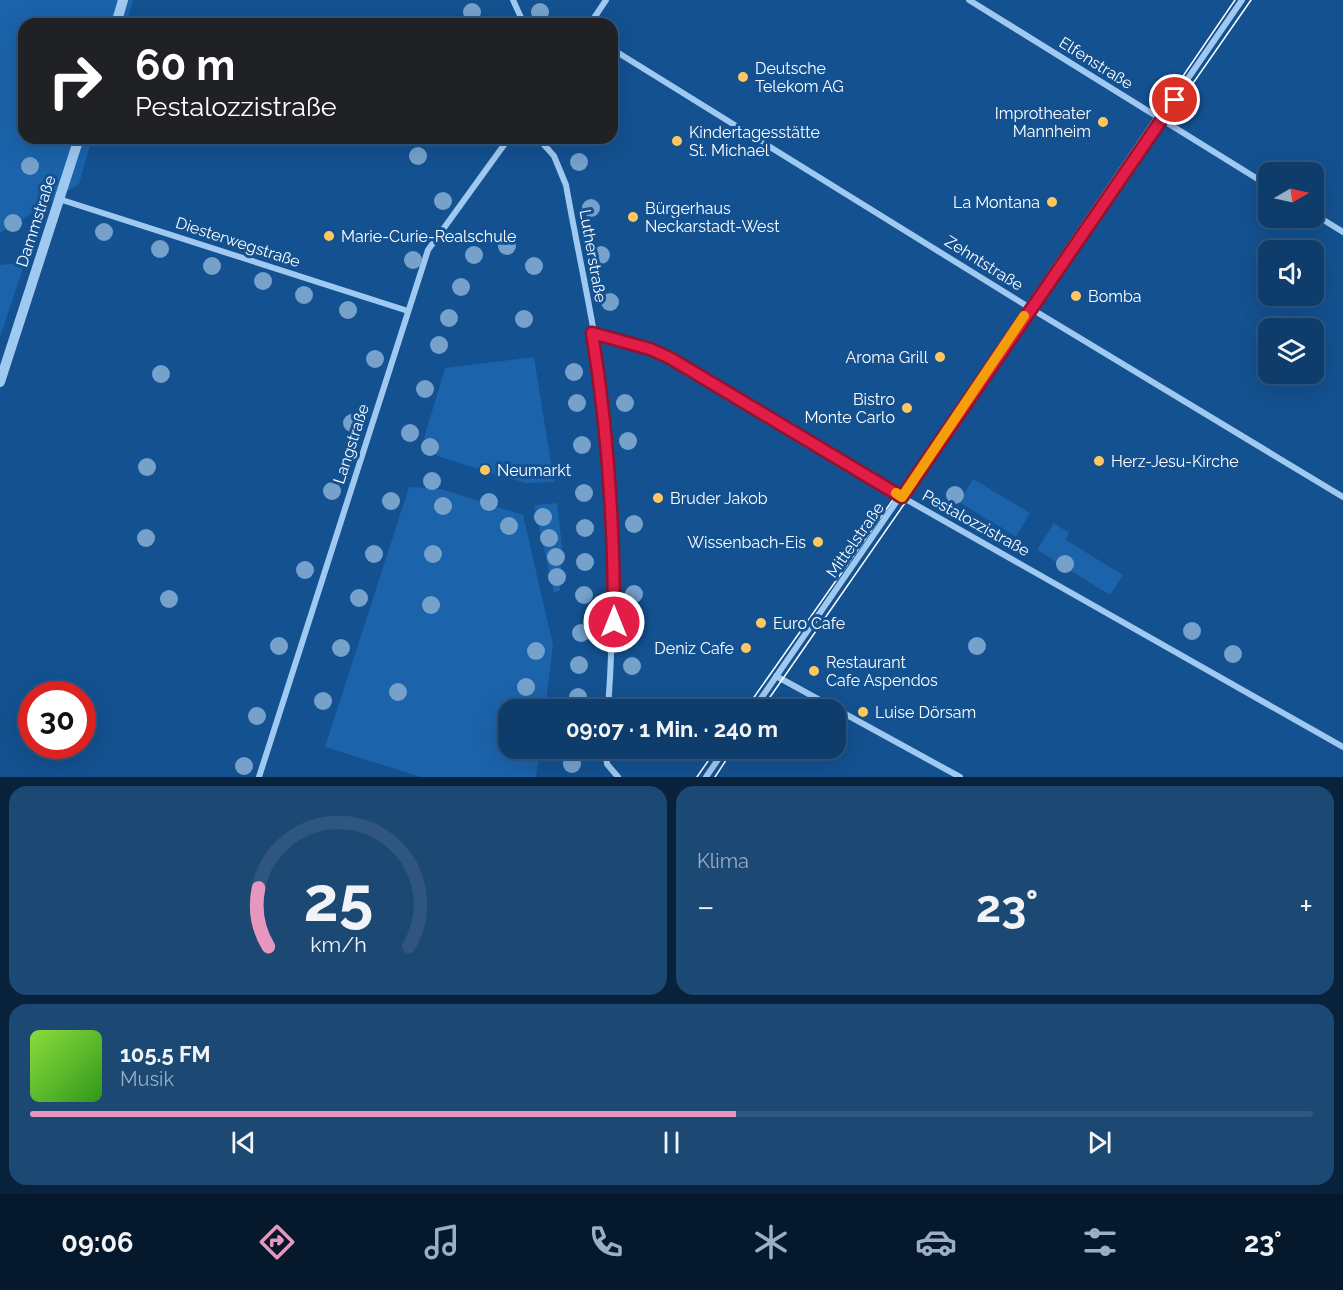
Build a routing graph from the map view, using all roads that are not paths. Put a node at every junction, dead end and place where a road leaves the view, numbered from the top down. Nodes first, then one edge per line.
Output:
1 (123, 0) edge
2 (513, 0) edge
3 (606, 0) edge
4 (969, 0) edge
5 (1242, 0) edge
6 (118, 18) edge
7 (521, 18) edge
8 (594, 18) edge
9 (618, 53) edge
10 (1161, 120) junction
11 (77, 144) edge
12 (504, 144) edge
13 (543, 144) edge
14 (1258, 179) edge
15 (59, 199) junction
16 (1324, 220) edge
17 (1343, 232) edge
18 (1030, 308) junction
19 (408, 311) junction
20 (592, 333) junction
21 (0, 382) edge
22 (902, 497) junction
23 (1343, 497) edge
24 (776, 676) junction
25 (609, 699) edge
26 (760, 699) edge
27 (1343, 747) edge
28 (606, 759) edge
29 (718, 759) edge
30 (259, 777) edge
31 (618, 777) edge
32 (706, 777) edge
33 (960, 777) edge

1 - 6 street
2 - 7 street
3 - 8 street
4 - 10 street, Elfenstraße
5 - 10 street, Mittelstraße
9 - 18 street, Zehntstraße
10 - 14 street, Elfenstraße
10 - 18 street, Mittelstraße
11 - 15 street, Dammstraße
12 - 19 street, Langstraße
13 - 20 street, Lutherstraße
15 - 19 street, Diesterwegstraße
15 - 21 street, Dammstraße
16 - 17 street
18 - 22 street, Mittelstraße
18 - 23 street, Zehntstraße
19 - 30 street, Langstraße
20 - 22 street, Pestalozzistraße
20 - 25 street, Lutherstraße
22 - 24 street, Mittelstraße
22 - 27 street, Pestalozzistraße
24 - 26 street, Mittelstraße
24 - 33 street
28 - 31 street
29 - 32 street

